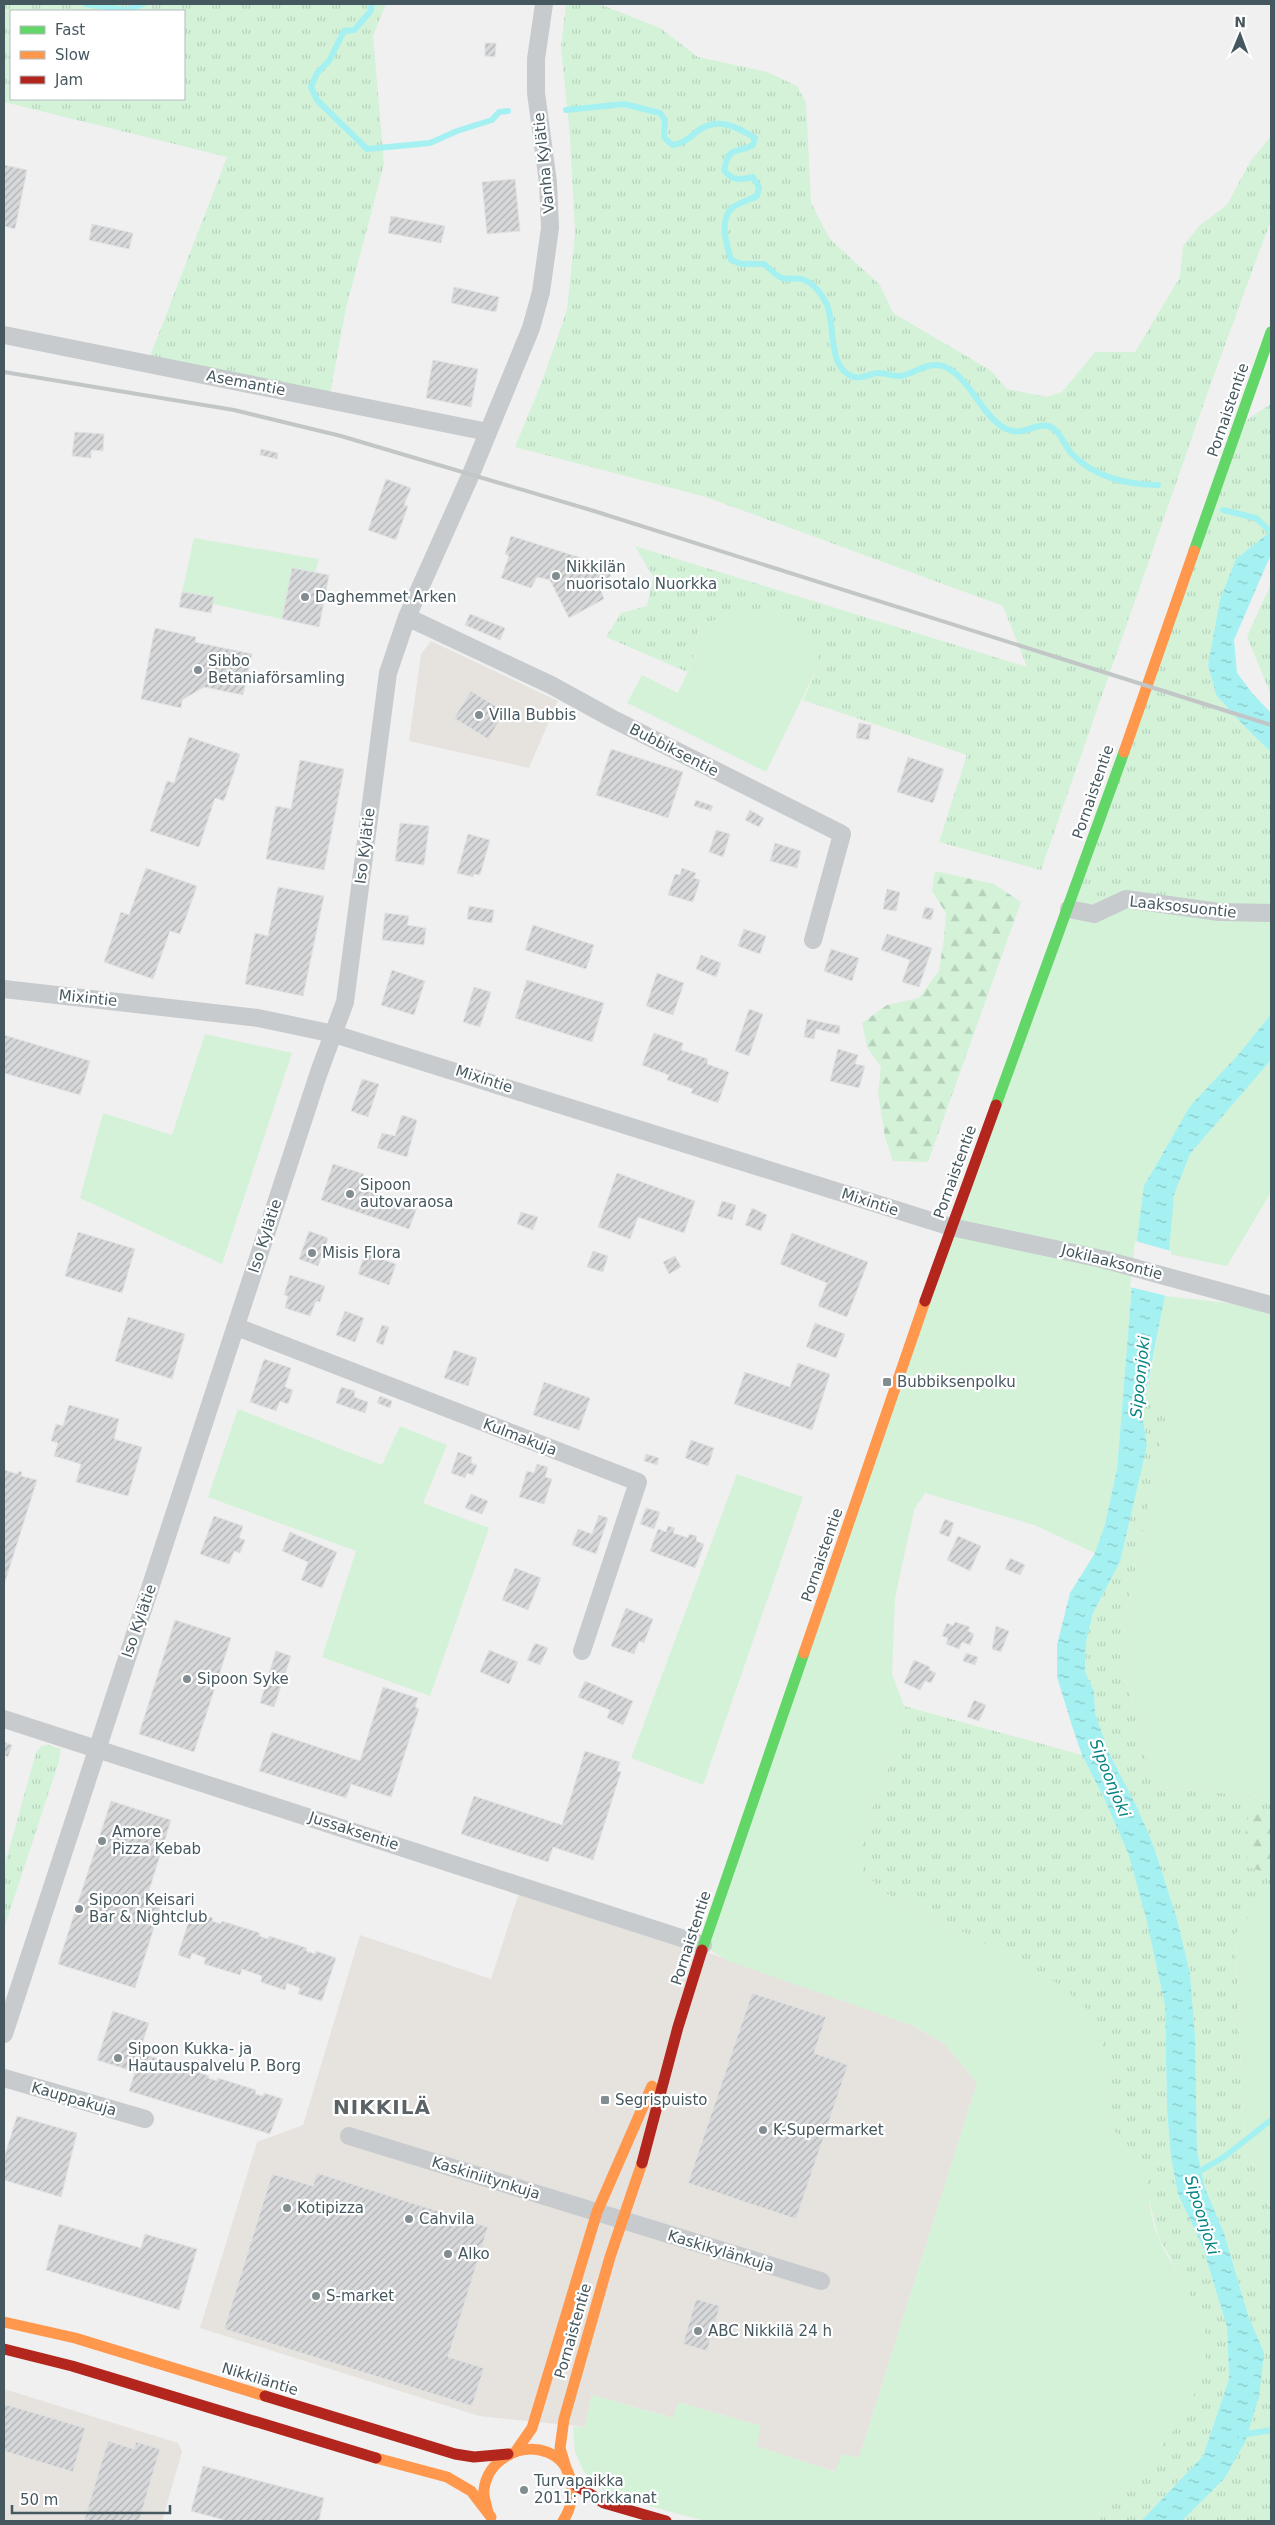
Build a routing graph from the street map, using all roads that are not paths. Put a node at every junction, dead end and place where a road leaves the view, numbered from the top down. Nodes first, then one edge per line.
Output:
1 (544, 4) edge
2 (1271, 332) edge
3 (4, 335) edge
4 (488, 432) junction
5 (407, 617) junction
6 (1069, 909) junction
7 (1271, 913) edge
8 (813, 940) dead end
9 (4, 989) edge
10 (334, 1034) junction
11 (951, 1227) junction
12 (1271, 1305) edge
13 (237, 1327) junction
14 (582, 1651) dead end
15 (4, 1719) edge
16 (97, 1747) junction
17 (703, 1945) junction
18 (678, 2027) junction
19 (4, 2034) edge
20 (4, 2078) edge
21 (145, 2119) dead end
22 (349, 2136) dead end
23 (597, 2212) junction
24 (622, 2220) junction
25 (821, 2281) dead end
26 (4, 2322) edge
27 (4, 2349) edge
28 (512, 2452) junction
29 (569, 2476) junction
30 (492, 2519) edge
31 (563, 2521) edge
32 (666, 2521) edge

1 - 4 street, Vanha Kylätie
2 - 6 street, Pornaistentie
3 - 4 street, Asemantie
4 - 5 street, Iso Kylätie
5 - 8 street, Bubbiksentie
5 - 10 street, Iso Kylätie
6 - 7 street, Laaksosuontie
6 - 11 street, Pornaistentie
9 - 10 street, Mixintie
10 - 11 street, Mixintie
10 - 13 street, Iso Kylätie
11 - 12 street, Jokilaaksontie
11 - 17 street, Pornaistentie
13 - 14 street, Kulmakuja
13 - 16 street, Iso Kylätie
15 - 16 street, Jussaksentie
16 - 17 street, Jussaksentie
16 - 19 street, Iso Kylätie
17 - 18 street, Pornaistentie
18 - 23 street, Pornaistentie
18 - 24 street, Pornaistentie
20 - 21 street, Kauppakuja
22 - 23 street, Kaskiniitynkuja
23 - 24 street, Kaskiniitynkuja
23 - 28 street, Pornaistentie
24 - 25 street, Kaskikylänkuja
24 - 29 street, Pornaistentie
26 - 28 street, Nikkiläntie
27 - 30 street
28 - 29 street, Nikkiläntie
28 - 30 street, Pornaistentie
29 - 31 street, Pornaistentie
29 - 32 street

